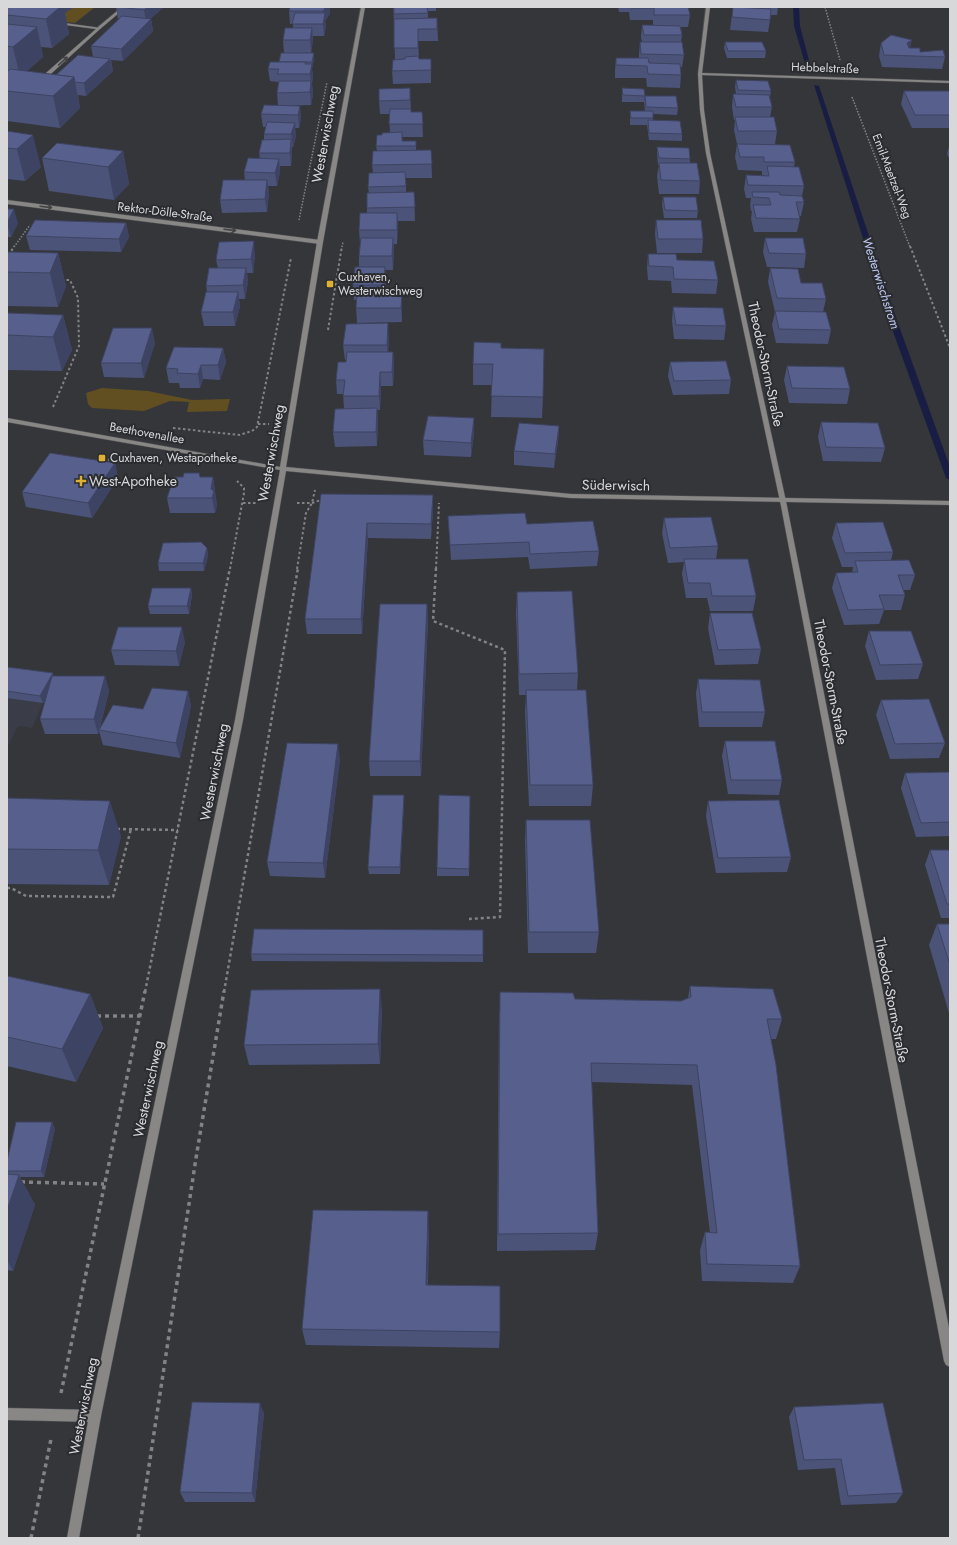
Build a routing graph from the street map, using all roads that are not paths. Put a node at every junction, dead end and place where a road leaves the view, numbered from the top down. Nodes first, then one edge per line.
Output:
1 (124, 7) edge
2 (363, 7) edge
3 (708, 7) edge
4 (53, 22) dead end
5 (99, 28) junction
6 (700, 74) junction
7 (950, 82) edge
8 (37, 84) edge
9 (7, 202) edge
10 (320, 242) junction
11 (7, 420) edge
12 (283, 469) junction
13 (782, 500) junction
14 (948, 503) edge
15 (950, 1361) edge
16 (7, 1414) edge
17 (95, 1416) junction
18 (73, 1538) edge

1 - 5 street
2 - 10 street, Westerwischweg
3 - 6 street, Theodor-Storm-Straße
4 - 5 street
8 -> 5 street
6 - 7 street, Hebbelstraße
6 - 13 street, Theodor-Storm-Straße
9 -> 10 street, Rektor-Dölle-Straße
10 - 12 street, Westerwischweg
11 - 12 street, Beethovenallee
12 - 13 street, Süderwisch
12 - 17 street, Westerwischweg
13 - 14 street, Süderwisch
13 - 15 street, Theodor-Storm-Straße
16 - 17 street
17 - 18 street, Westerwischweg

